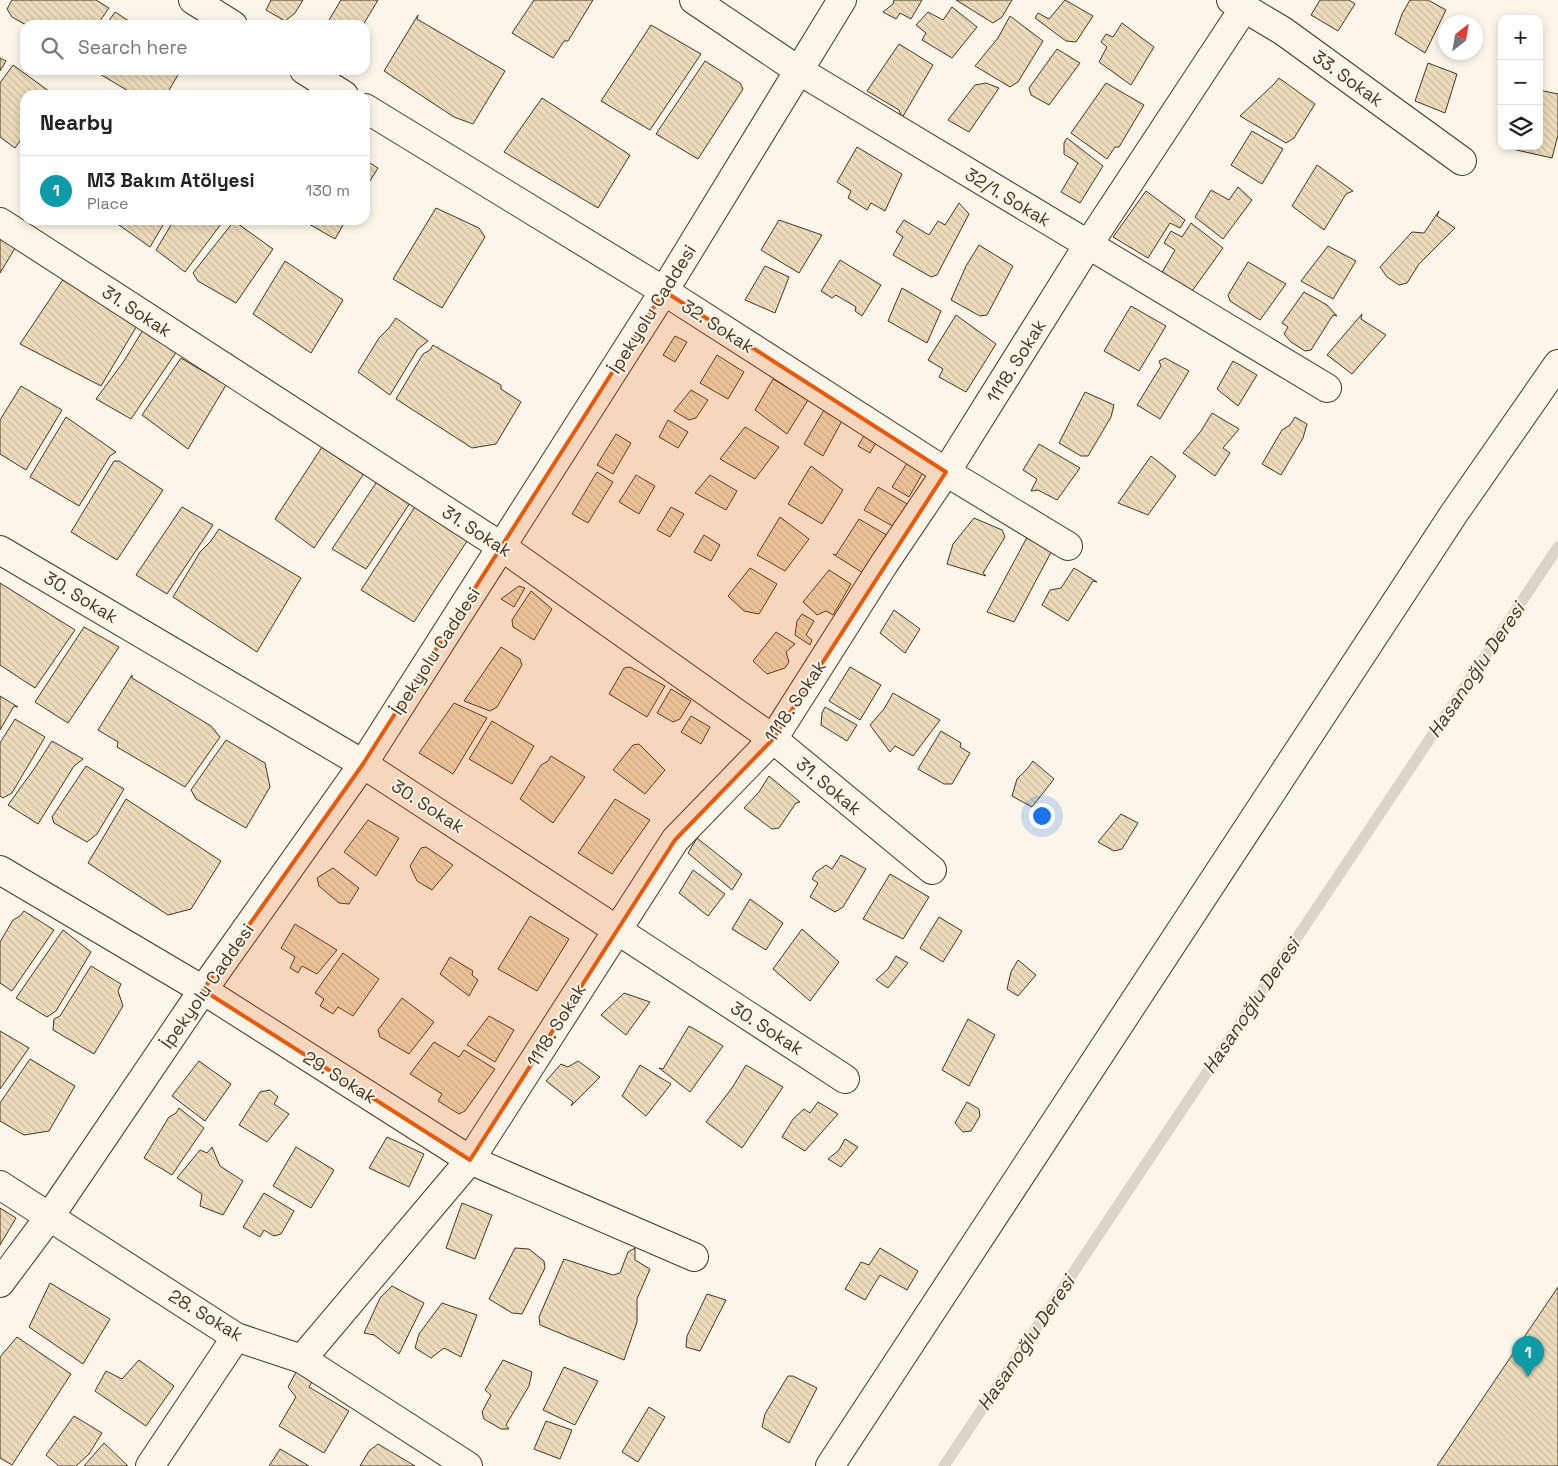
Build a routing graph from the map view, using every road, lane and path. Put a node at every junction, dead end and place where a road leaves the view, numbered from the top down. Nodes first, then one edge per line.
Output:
1 (193, 0) edge
2 (694, 0) edge
3 (842, 0) edge
4 (1237, 4) edge
5 (224, 20) edge
6 (798, 70) junction
7 (312, 75) edge
8 (336, 90) edge
9 (370, 111) edge
10 (1462, 161) dead end
11 (0, 222) edge
12 (1088, 245) junction
13 (664, 291) junction
14 (1558, 364) edge
15 (1327, 388) dead end
16 (946, 472) junction
17 (1068, 546) dead end
18 (502, 547) junction
19 (0, 550) edge
20 (773, 739) junction
21 (363, 764) junction
22 (0, 870) edge
23 (932, 870) dead end
24 (617, 928) junction
25 (203, 990) junction
26 (845, 1079) dead end
27 (470, 1160) junction
28 (0, 1184) edge
29 (50, 1216) junction
30 (694, 1257) dead end
31 (0, 1283) edge
32 (236, 1337) junction
33 (302, 1359) junction
34 (150, 1466) edge
35 (468, 1466) edge
36 (830, 1466) edge

1 - 5 street
2 - 6 street, 32/1. Sokak
3 - 6 street, İpekyolu Caddesi
4 - 10 street, 33. Sokak
4 - 12 street, 1118. Sokak
6 - 12 street, 32/1. Sokak
6 - 13 street, İpekyolu Caddesi
7 - 8 street
9 - 13 street, 32. Sokak
11 - 18 street, 31. Sokak
12 - 15 street, 32/1. Sokak
12 - 16 street, 1118. Sokak
13 - 16 street, 32. Sokak
13 - 18 street, İpekyolu Caddesi
14 - 36 street
16 - 17 street, 32. Sokak
16 - 20 street, 1118. Sokak
18 - 20 street, 31. Sokak
18 - 21 street, İpekyolu Caddesi
19 - 21 street, 30. Sokak
20 - 23 street, 31. Sokak
20 - 24 street, 1118. Sokak
21 - 24 street, 30. Sokak
21 - 25 street, İpekyolu Caddesi
22 - 25 street, 29. Sokak
24 - 26 street, 30. Sokak
24 - 27 street, 1118. Sokak
25 - 27 street, 29. Sokak
25 - 29 street, İpekyolu Caddesi
27 - 30 street, 29. Sokak
27 - 33 street, 1118. Sokak
28 - 29 street, 28. Sokak
29 - 31 street, İpekyolu Caddesi
29 - 32 street, 28. Sokak
32 - 33 street, 28. Sokak
32 - 34 street
33 - 35 street, 28. Sokak

